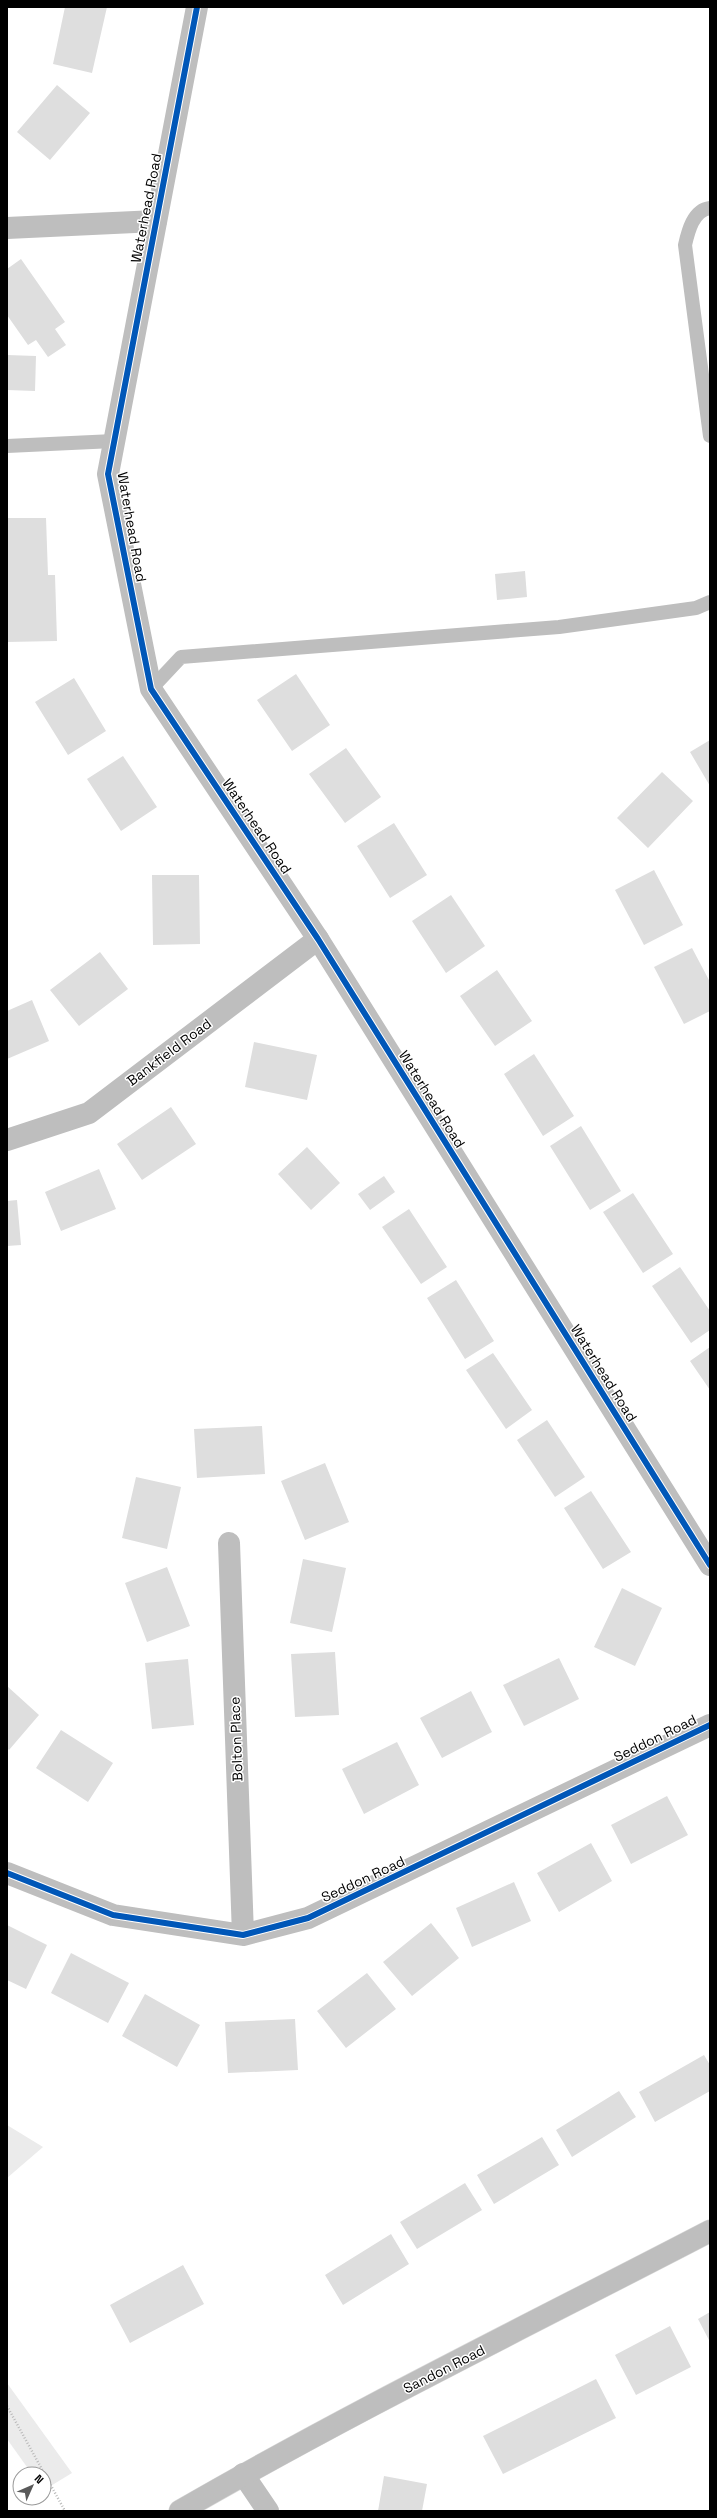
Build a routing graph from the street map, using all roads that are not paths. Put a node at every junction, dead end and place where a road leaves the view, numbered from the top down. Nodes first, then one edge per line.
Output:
1 (197, 7) edge
2 (710, 208) edge
3 (156, 221) junction
4 (7, 228) edge
5 (710, 436) edge
6 (114, 441) junction
7 (7, 446) edge
8 (710, 602) edge
9 (703, 607) edge
10 (151, 689) junction
11 (318, 939) junction
12 (7, 1140) edge
13 (229, 1543) dead end
14 (710, 1565) edge
15 (710, 1725) edge
16 (7, 1873) edge
17 (242, 1935) junction
18 (710, 2231) edge
19 (243, 2474) junction
20 (180, 2511) edge
21 (268, 2511) edge

1 - 3 main road, Waterhead Road
2 - 5 lane
3 - 4 main road
3 - 6 main road, Waterhead Road
6 - 7 lane
6 - 10 main road, Waterhead Road
8 - 9 lane
9 - 10 lane
10 - 11 main road, Waterhead Road
11 - 12 main road, Bankfield Road
11 - 14 main road, Waterhead Road
13 - 17 main road, Bolton Place
15 - 17 main road, Seddon Road
16 - 17 main road, Seddon Road
18 - 19 main road, Sandon Road
19 - 20 main road, Sandon Road
19 - 21 main road

